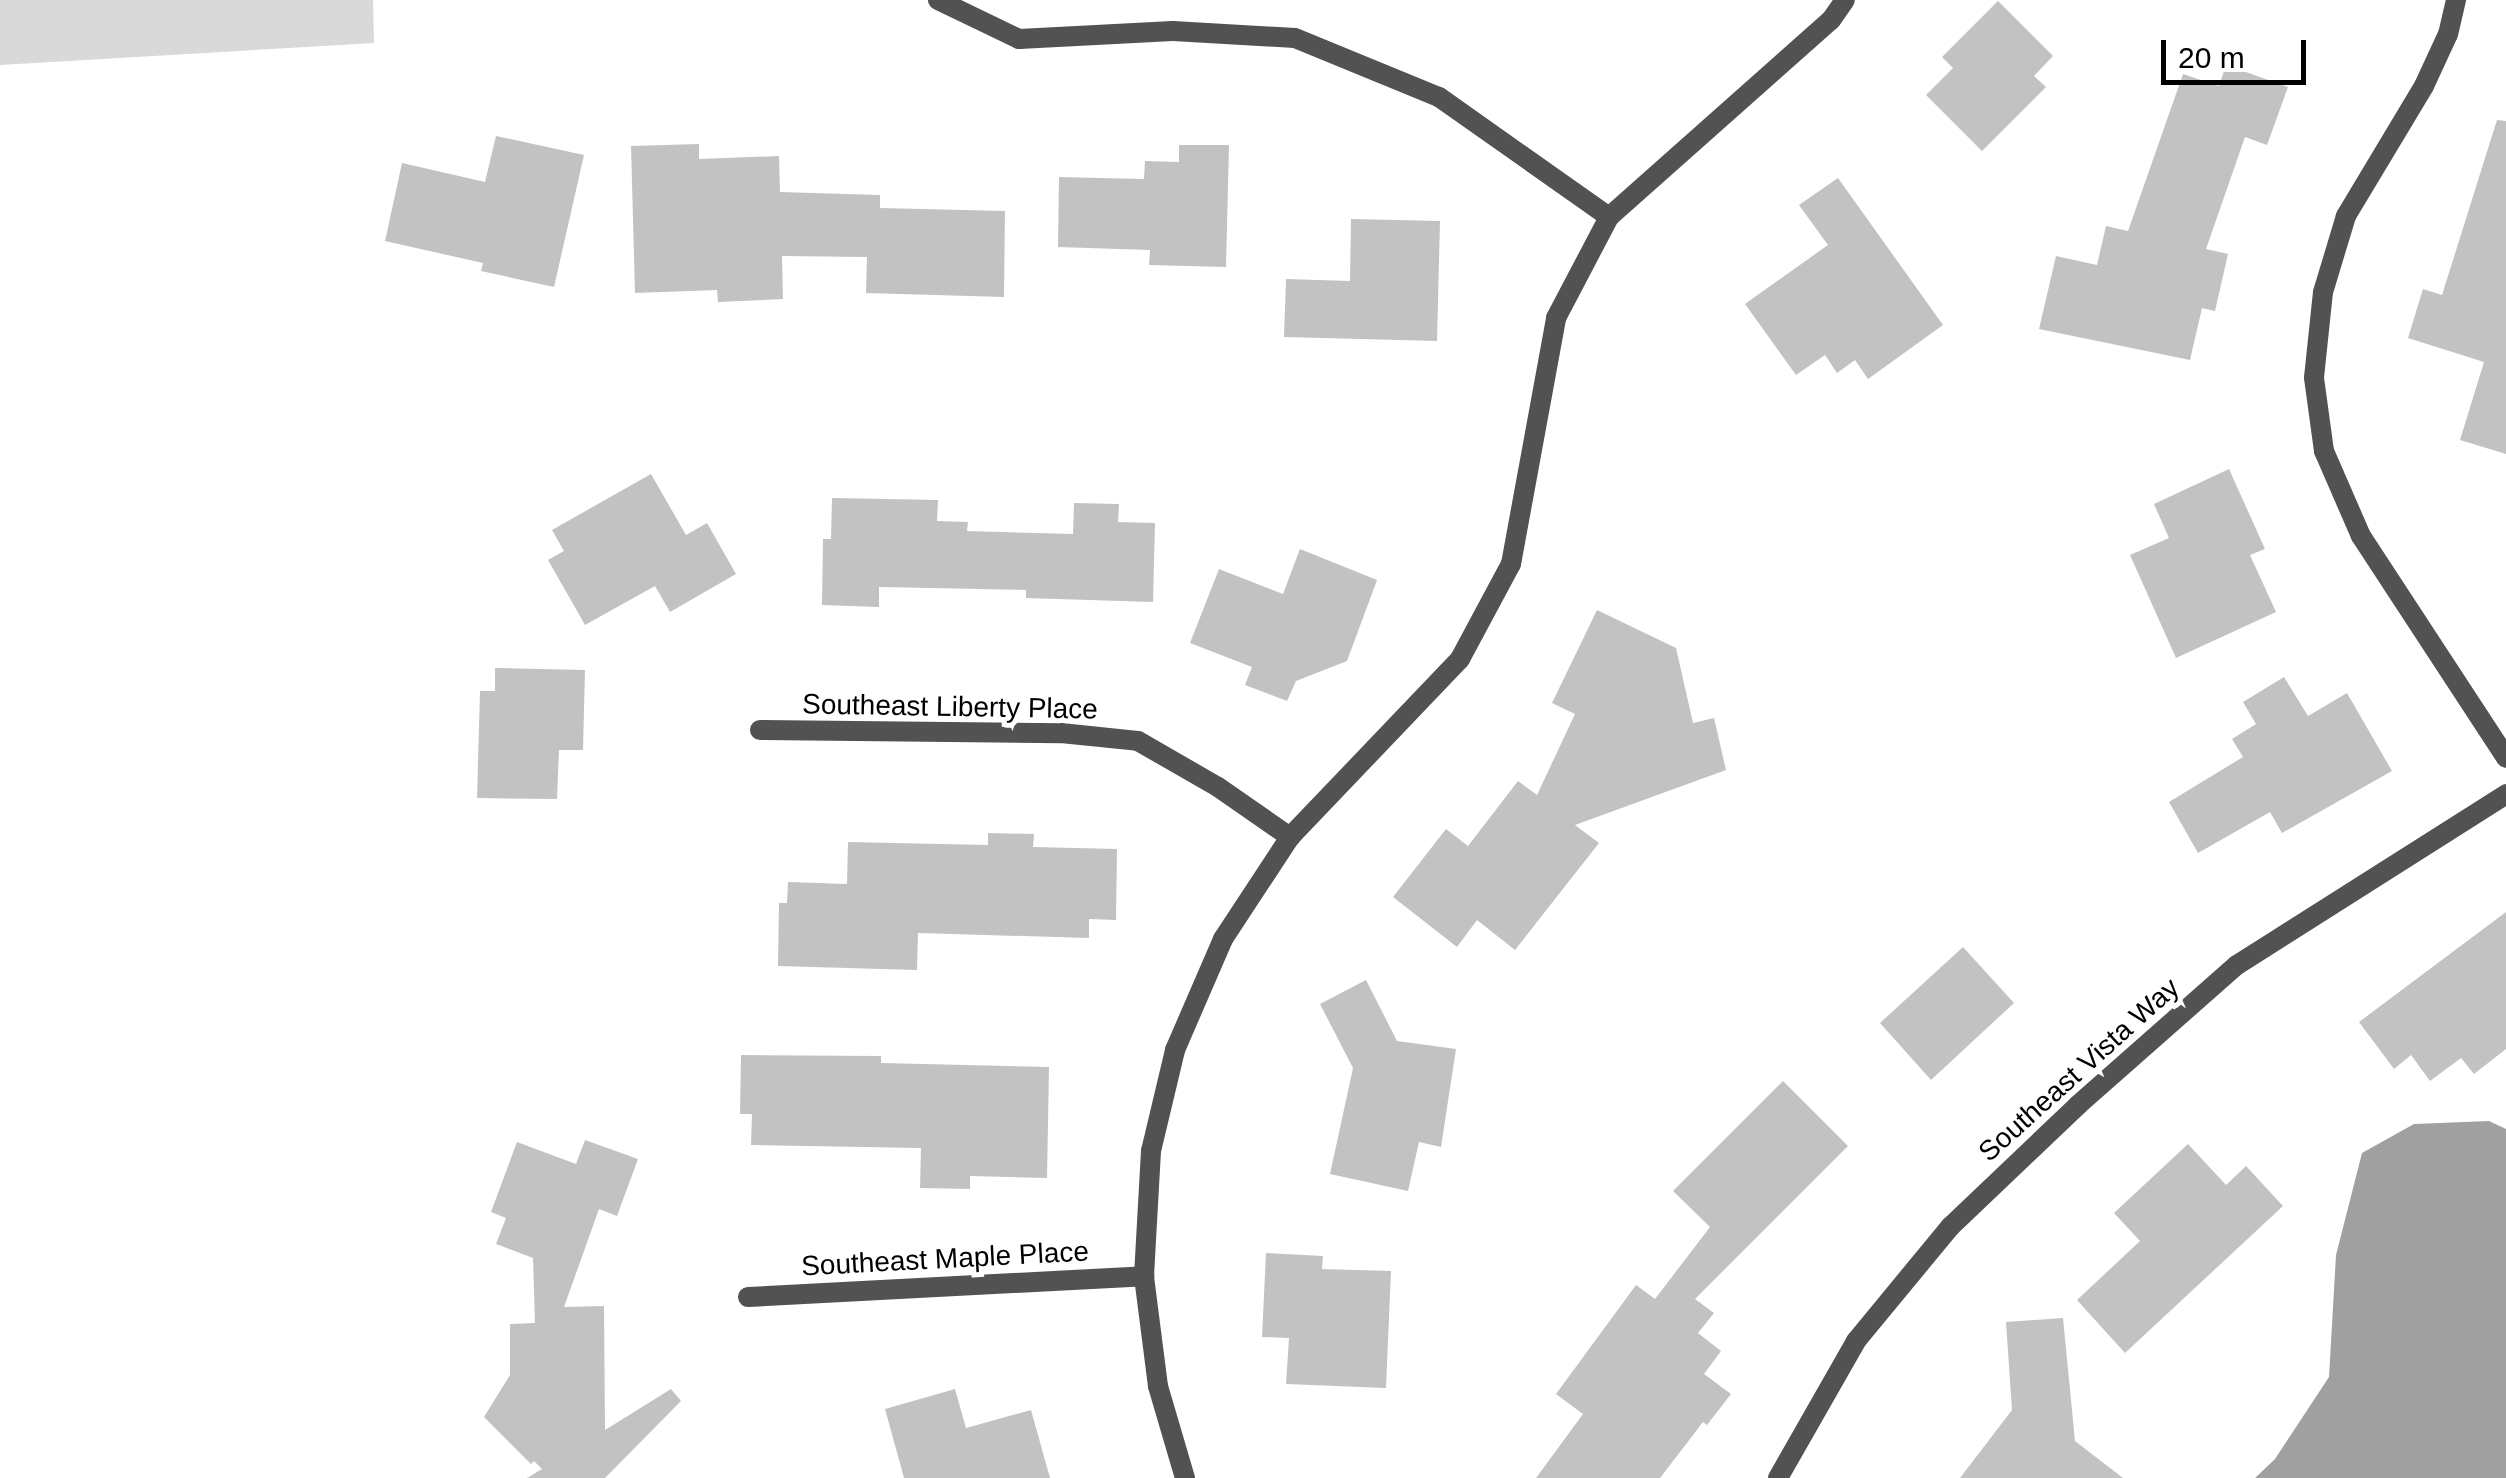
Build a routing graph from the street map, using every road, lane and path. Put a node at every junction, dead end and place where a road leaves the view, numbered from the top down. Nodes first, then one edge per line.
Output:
1 (938, 0) edge
2 (1845, 0) edge
3 (2456, 0) edge
4 (1610, 217) junction
5 (760, 730) dead end
6 (2506, 758) edge
7 (2506, 794) edge
8 (1290, 837) junction
9 (1144, 1276) junction
10 (748, 1297) dead end
11 (1185, 1478) edge
12 (1778, 1478) edge

1 - 4 street
2 - 4 street
3 - 6 street
4 - 8 street
5 - 8 street, Southeast Liberty Place
7 - 12 street, Southeast Vista Way
8 - 9 street
9 - 10 street, Southeast Maple Place
9 - 11 street

